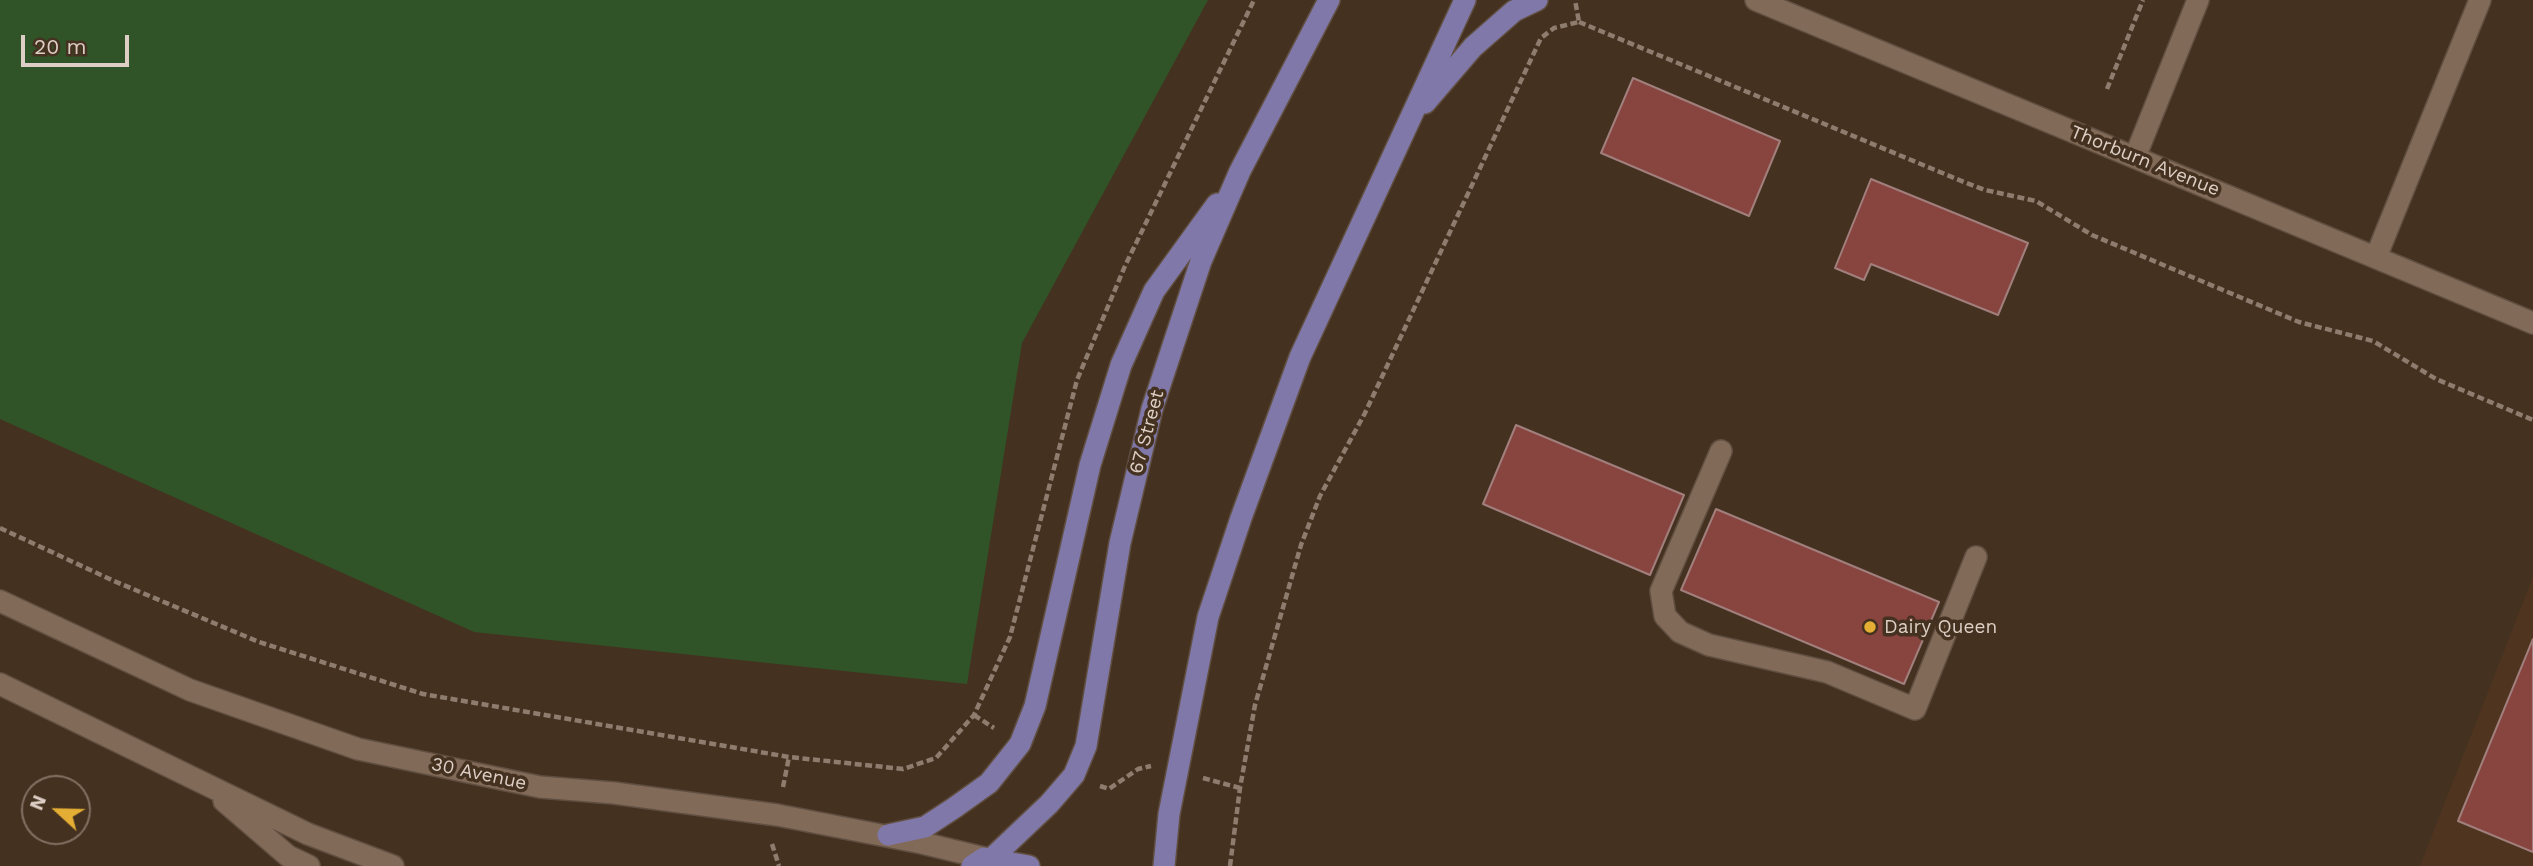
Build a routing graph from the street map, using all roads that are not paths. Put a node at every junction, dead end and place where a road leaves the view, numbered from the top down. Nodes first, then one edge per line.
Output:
1 (1329, 0) edge
2 (1465, 0) edge
3 (1537, 0) edge
4 (1756, 0) edge
5 (2198, 0) edge
6 (2480, 0) edge
7 (1408, 124) junction
8 (2135, 157) junction
9 (1240, 171) junction
10 (2376, 257) junction
11 (2533, 323) edge
12 (1721, 451) dead end
13 (1976, 557) dead end
14 (0, 601) edge
15 (0, 684) edge
16 (201, 782) junction
17 (1169, 814) junction
18 (888, 835) junction
19 (982, 861) edge
20 (309, 866) edge
21 (393, 866) edge
22 (1029, 866) edge
23 (1164, 866) edge
24 (1176, 866) edge

1 - 9 main road, 67 Street
2 - 7 main road
3 - 7 main road
4 - 8 street, Thorburn Avenue
5 - 8 street
6 - 10 street
7 - 17 main road
8 - 10 street, Thorburn Avenue
9 - 18 main road
9 - 19 main road, 67 Street
10 - 11 street, Thorburn Avenue
12 - 13 street
14 - 18 street, 30 Avenue
15 - 16 street
16 - 20 street
16 - 21 street
17 - 23 main road
17 - 24 main road
18 - 19 street, 30 Avenue
19 - 22 main road

